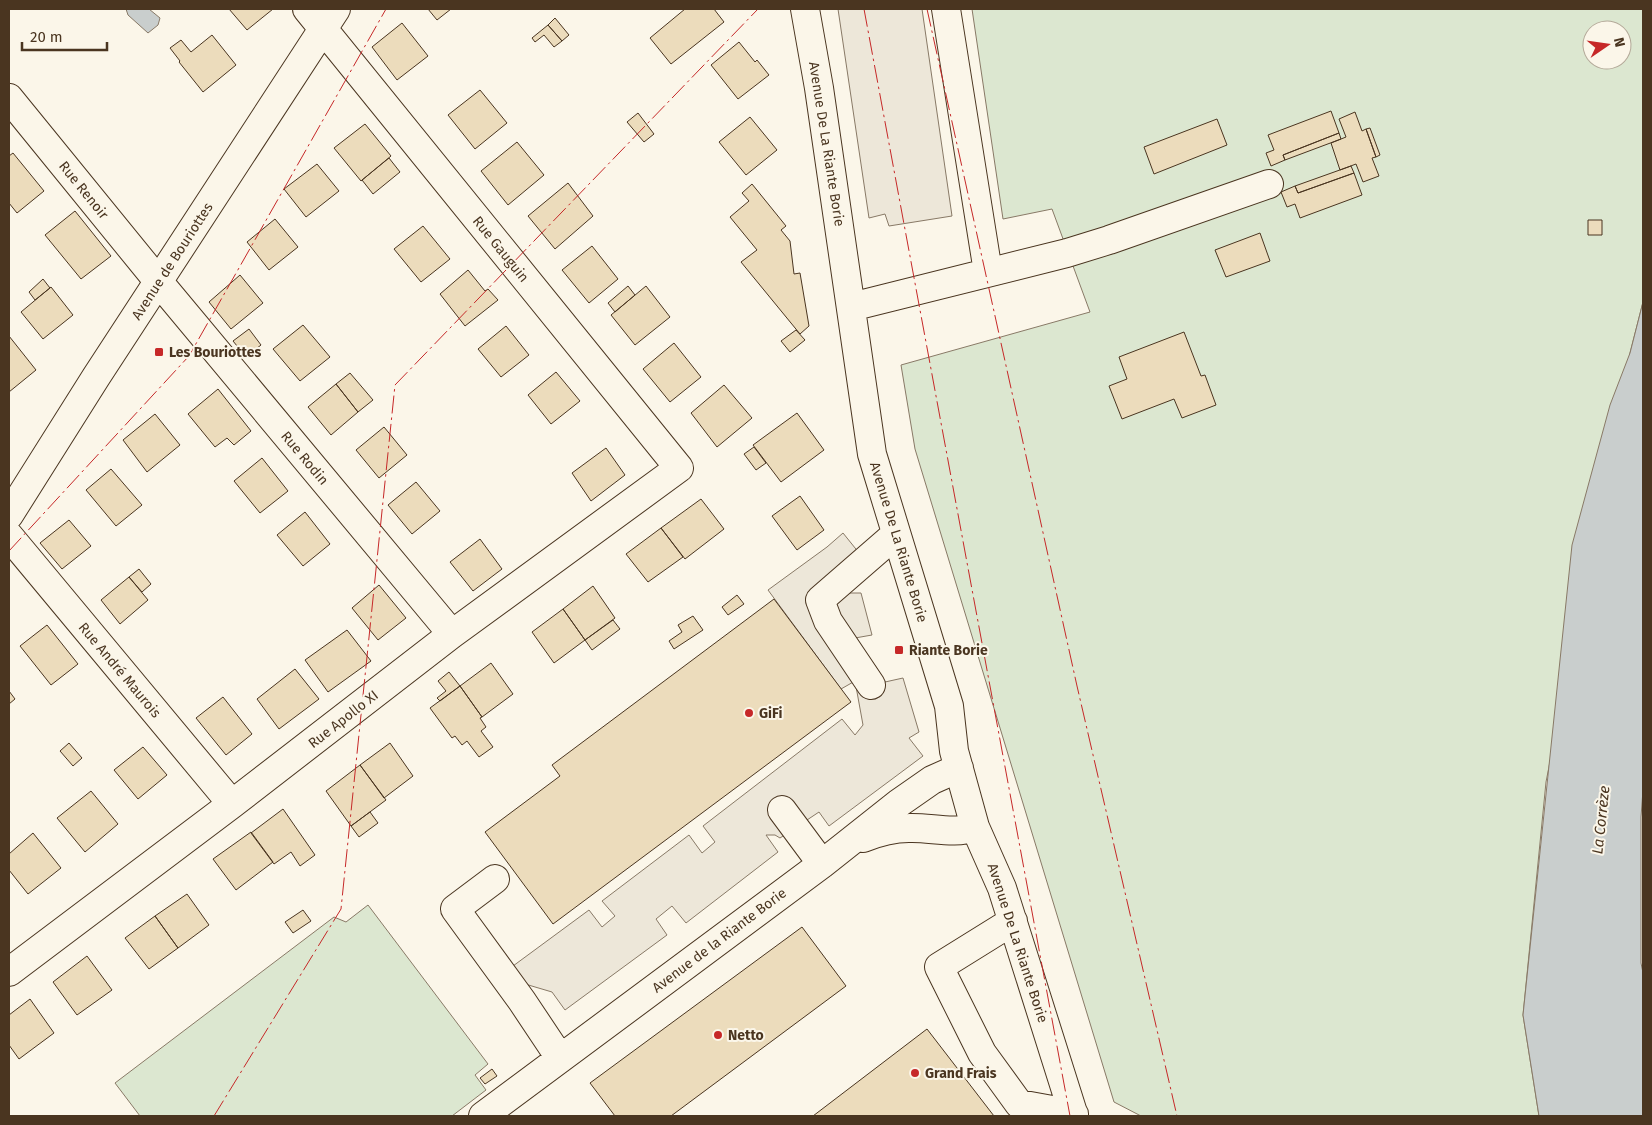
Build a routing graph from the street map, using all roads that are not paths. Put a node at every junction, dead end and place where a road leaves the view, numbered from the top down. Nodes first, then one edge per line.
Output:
1 (805, 9) edge
2 (946, 9) edge
3 (322, 15) edge
4 (9, 98) edge
5 (1270, 184) dead end
6 (988, 272) junction
7 (158, 281) junction
8 (851, 307) junction
9 (679, 468) joint
10 (9, 516) edge
11 (896, 534) junction
12 (9, 536) edge
13 (452, 634) junction
14 (871, 685) dead end
15 (959, 768) junction
16 (232, 804) junction
17 (782, 810) dead end
18 (975, 827) junction
19 (850, 842) junction
20 (822, 864) junction
21 (495, 879) dead end
22 (1012, 921) junction
23 (9, 972) edge
24 (560, 1058) junction
25 (1074, 1115) edge
26 (483, 1116) edge

1 - 8 street, Avenue De La Riante Borie
2 - 6 street
3 - 7 street, Avenue de Bouriottes
3 - 9 street, Rue Gauguin
4 - 7 street, Rue Renoir
5 - 6 street
6 - 8 street
7 - 10 street, Avenue de Bouriottes
7 - 13 street, Rue Rodin
8 - 11 street, Avenue De La Riante Borie
9 - 13 street, Rue Apollo XI
11 - 14 street
11 - 15 street, Avenue De La Riante Borie
12 - 16 street, Rue André Maurois
13 - 16 street, Rue Apollo XI
15 - 18 street, Avenue De La Riante Borie
15 - 19 street, Avenue de la Riante Borie
16 - 23 street, Rue Apollo XI
17 - 20 street
18 - 19 street
18 - 22 street, Avenue De La Riante Borie
19 - 20 street, Avenue de la Riante Borie
20 - 24 street, Avenue de la Riante Borie
21 - 24 street
22 - 25 street, Avenue De La Riante Borie
22 - 25 street
24 - 26 street, Avenue de la Riante Borie

